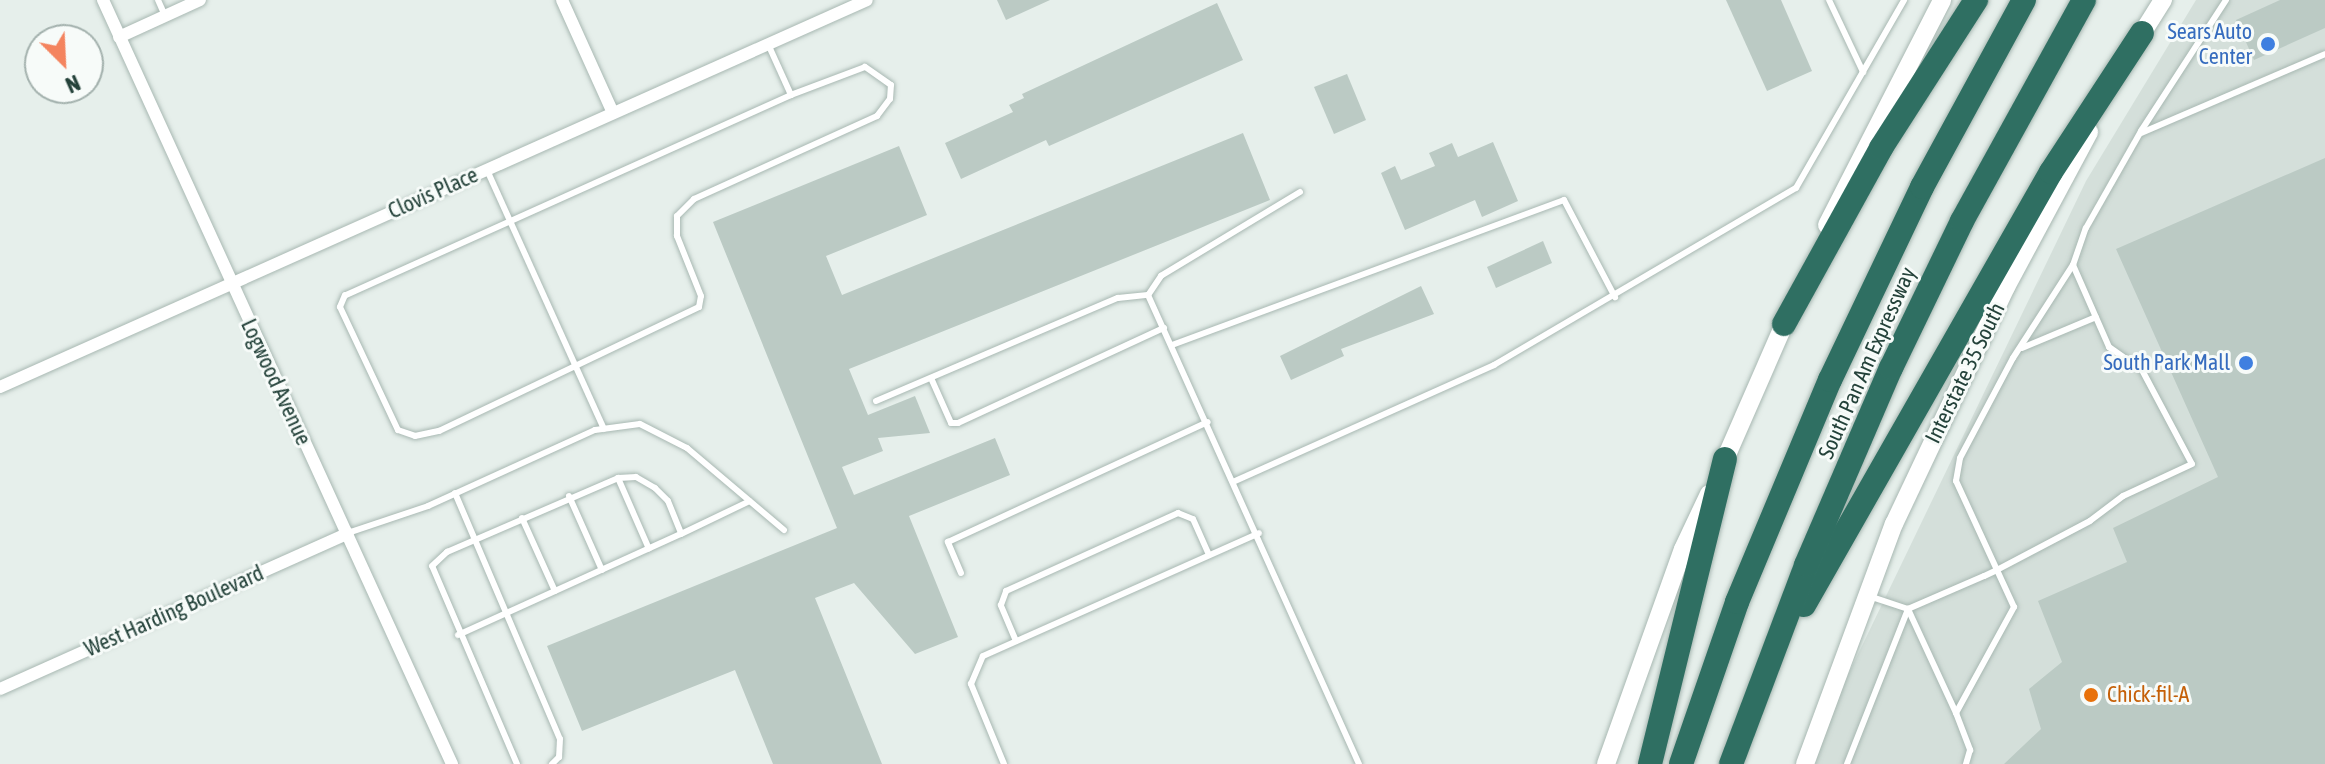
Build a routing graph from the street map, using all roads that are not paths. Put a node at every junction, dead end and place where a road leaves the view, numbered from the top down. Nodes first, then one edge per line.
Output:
1 (158, 0) edge
2 (200, 0) edge
3 (562, 0) edge
4 (867, 0) edge
5 (1829, 0) edge
6 (1904, 0) edge
7 (1942, 0) edge
8 (1976, 0) edge
9 (2024, 0) edge
10 (2084, 0) edge
11 (2163, 0) edge
12 (2226, 0) edge
13 (109, 2) edge
14 (165, 16) junction
15 (2142, 33) junction
16 (119, 37) junction
17 (768, 44) junction
18 (2325, 54) edge
19 (1863, 72) junction
20 (791, 95) junction
21 (613, 113) junction
22 (2139, 134) junction
23 (487, 169) junction
24 (1300, 192) dead end
25 (511, 223) junction
26 (2073, 265) junction
27 (230, 285) junction
28 (1148, 295) junction
29 (1615, 297) junction
30 (2096, 317) junction
31 (1784, 324) junction
32 (1164, 328) junction
33 (1172, 345) junction
34 (2019, 349) junction
35 (576, 370) junction
36 (931, 378) junction
37 (0, 387) edge
38 (876, 401) dead end
39 (1208, 422) junction
40 (604, 429) junction
41 (1725, 459) junction
42 (618, 478) junction
43 (1235, 481) junction
44 (455, 493) junction
45 (569, 496) junction
46 (750, 501) junction
47 (522, 518) junction
48 (784, 530) dead end
49 (348, 533) junction
50 (1259, 533) junction
51 (681, 534) junction
52 (475, 540) junction
53 (649, 549) junction
54 (1209, 555) junction
55 (602, 570) junction
56 (1997, 570) junction
57 (961, 573) dead end
58 (555, 591) junction
59 (1867, 596) junction
60 (1908, 609) junction
61 (507, 613) junction
62 (458, 635) junction
63 (1016, 641) junction
64 (1759, 687) junction
65 (0, 689) edge
66 (1956, 713) junction
67 (452, 764) edge
68 (517, 764) edge
69 (552, 764) edge
70 (1004, 764) edge
71 (1359, 764) edge
72 (1606, 764) edge
73 (1650, 764) edge
74 (1681, 764) edge
75 (1731, 764) edge
76 (1805, 764) edge
77 (1847, 764) edge
78 (1966, 764) edge

1 - 14 lane
2 - 14 street
3 - 21 street
4 - 17 street, Clovis Place
5 - 19 lane
6 - 19 lane
7 - 31 main road
8 - 31 highway
9 - 74 highway, South Pan Am Expressway
10 - 64 highway, South Pan Am Expressway
11 - 15 main road, Interstate 35 South
12 - 22 lane
13 - 16 street, Logwood Avenue
14 - 16 street
15 - 59 main road, Interstate 35 South
15 - 64 highway
16 - 27 street, Logwood Avenue
17 - 20 lane
17 - 21 street, Clovis Place
18 - 22 lane
19 - 29 lane
20 - 25 lane
20 - 35 lane
21 - 23 street, Clovis Place
22 - 26 lane
23 - 25 lane
23 - 27 street, Clovis Place
24 - 28 lane
25 - 35 lane
25 - 35 lane
26 - 30 lane
26 - 34 lane
27 - 37 street, Clovis Place
27 - 49 street, Logwood Avenue
28 - 32 lane
28 - 36 lane
29 - 33 lane
29 - 43 lane
30 - 34 lane
30 - 56 lane
31 - 41 main road
32 - 33 lane
32 - 36 lane
33 - 39 lane
34 - 56 lane
35 - 40 lane
36 - 38 lane
39 - 43 lane
39 - 57 lane
40 - 44 lane
40 - 46 lane
41 - 72 main road
41 - 73 highway
42 - 45 lane
42 - 51 lane
42 - 53 lane
43 - 50 lane
44 - 49 lane
44 - 52 lane
45 - 47 lane
45 - 55 lane
46 - 48 lane
46 - 51 lane
47 - 52 lane
47 - 58 lane
49 - 65 street, West Harding Boulevard
49 - 67 street, Logwood Avenue
50 - 54 lane
50 - 71 lane
51 - 53 lane
52 - 61 lane
52 - 62 lane
53 - 55 lane
54 - 63 lane
54 - 63 lane
55 - 58 lane
56 - 60 lane
56 - 66 lane
58 - 61 lane
59 - 60 lane
59 - 76 main road, Interstate 35 South
60 - 66 lane
60 - 77 lane
61 - 62 lane
61 - 69 lane
62 - 68 lane
63 - 70 lane
64 - 75 highway, South Pan Am Expressway
66 - 78 lane

